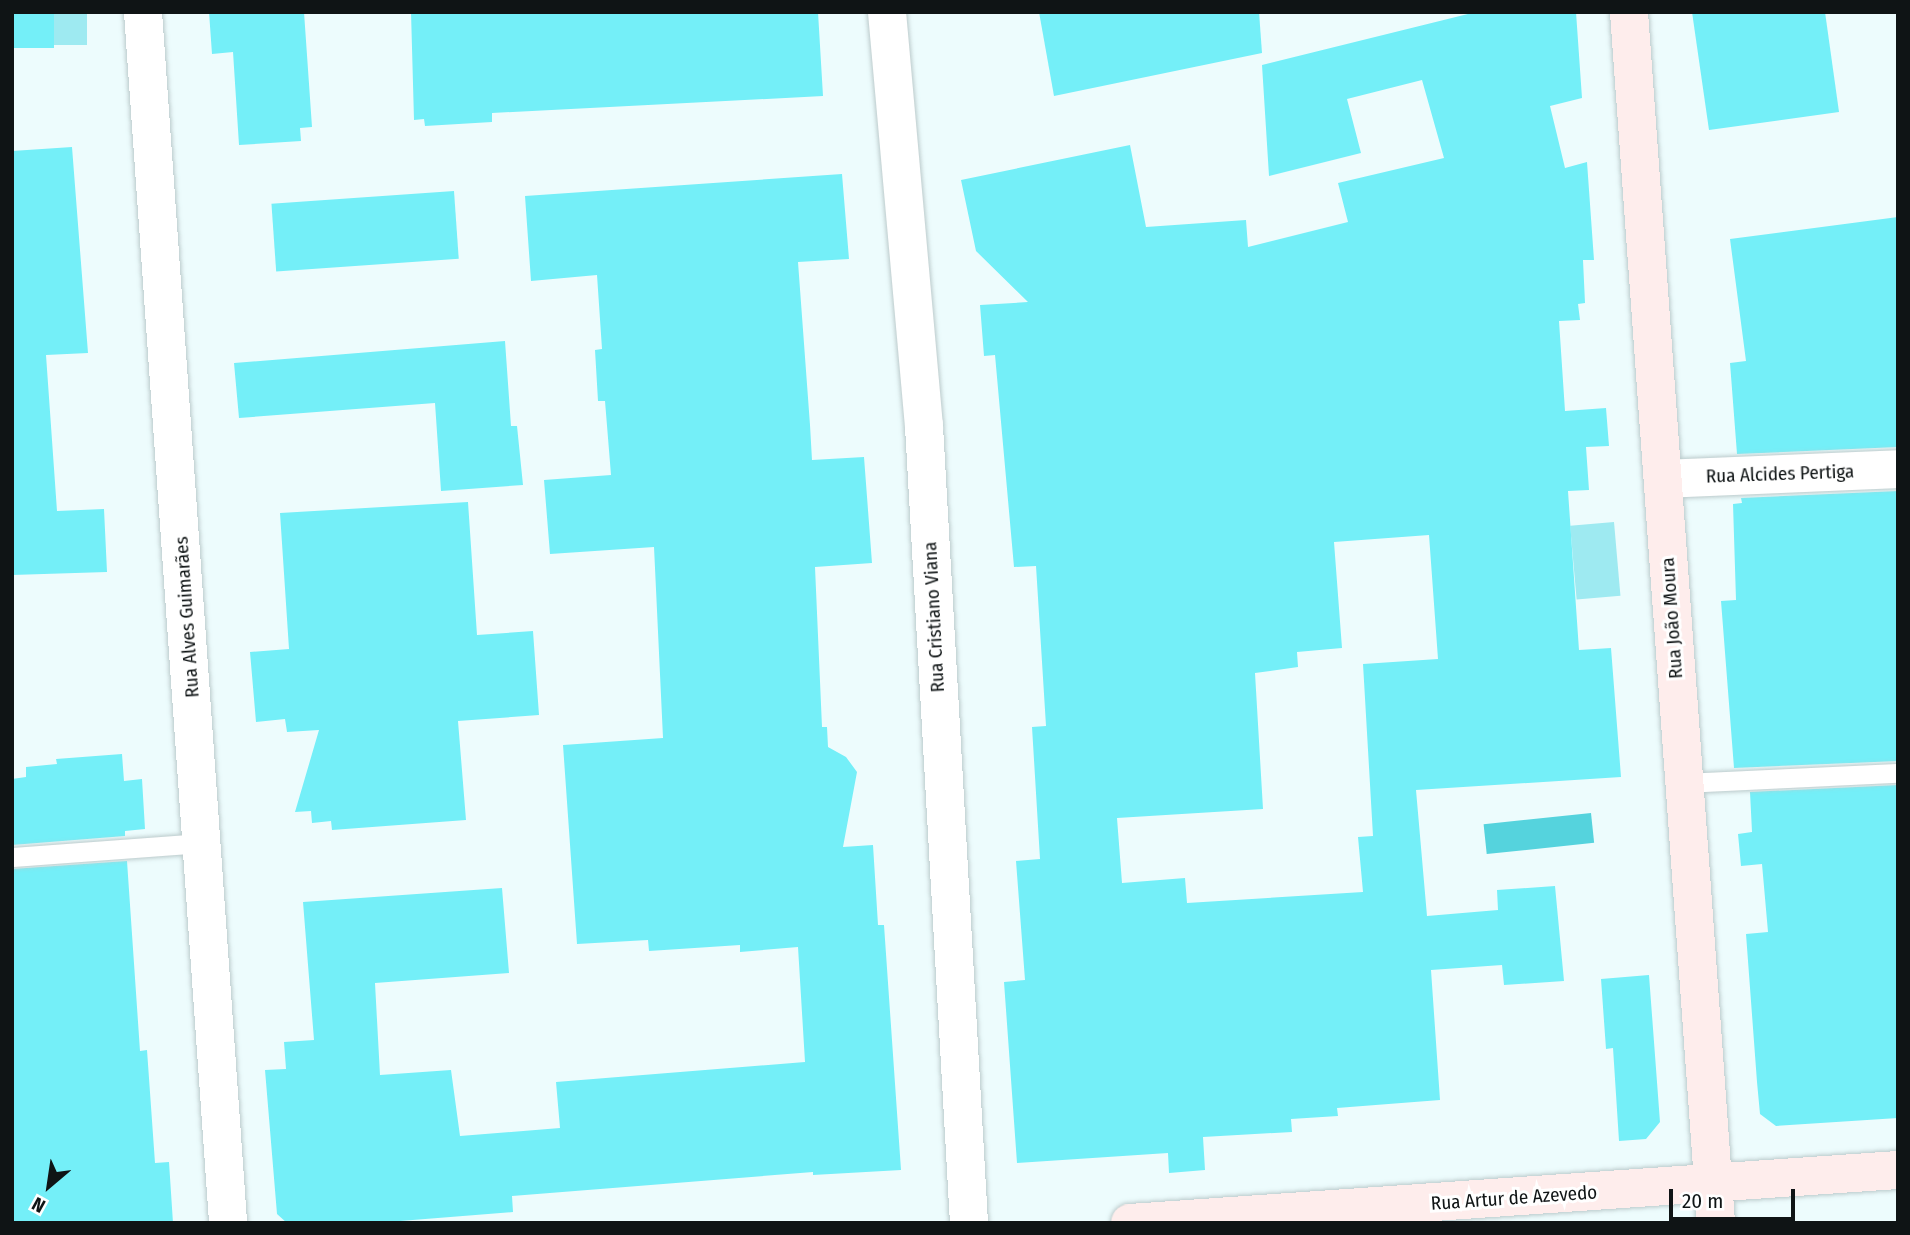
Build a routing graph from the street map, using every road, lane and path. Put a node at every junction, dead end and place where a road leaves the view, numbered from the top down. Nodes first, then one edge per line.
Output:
1 (143, 12) edge
2 (887, 12) edge
3 (1629, 12) edge
4 (1898, 469) edge
5 (1662, 479) junction
6 (1898, 773) edge
7 (1682, 783) junction
8 (202, 843) junction
9 (12, 858) edge
10 (1898, 1170) edge
11 (1713, 1184) junction
12 (228, 1223) edge
13 (969, 1223) edge
14 (1130, 1223) edge
15 (1716, 1223) edge

1 - 8 street, Rua Alves Guimarães
2 - 13 street, Rua Cristiano Viana
3 - 5 street, Rua João Moura
4 - 5 street, Rua Alcides Pertiga
5 - 7 street, Rua João Moura
6 - 7 lane
7 - 11 street, Rua João Moura
8 - 9 lane
8 - 12 street, Rua Alves Guimarães
10 - 11 street, Rua Artur de Azevedo
11 - 14 street, Rua Artur de Azevedo
11 - 15 street, Rua João Moura

